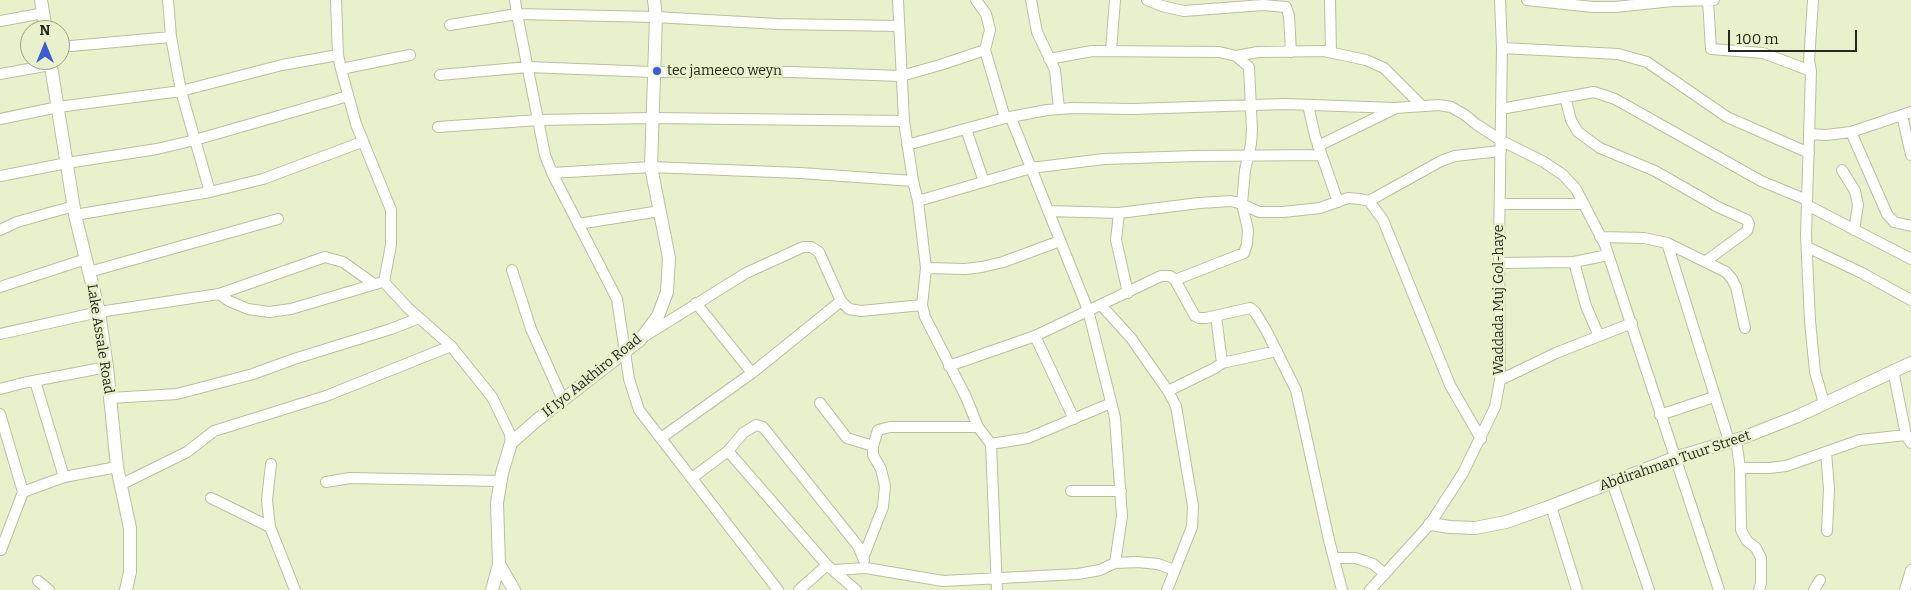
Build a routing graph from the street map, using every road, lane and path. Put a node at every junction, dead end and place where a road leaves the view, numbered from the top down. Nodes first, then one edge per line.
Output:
1 (41, 0) edge
2 (168, 0) edge
3 (336, 0) edge
4 (514, 0) edge
5 (654, 0) edge
6 (898, 0) edge
7 (976, 0) edge
8 (1031, 0) edge
9 (1116, 0) edge
10 (1147, 0) edge
11 (1330, 0) edge
12 (1500, 0) edge
13 (1526, 0) edge
14 (1708, 0) edge
15 (1714, 0) edge
16 (1813, 0) edge
17 (44, 13) junction
18 (517, 14) junction
19 (656, 16) junction
20 (45, 20) edge
21 (0, 21) edge
22 (450, 24) dead end
23 (899, 26) junction
24 (171, 36) junction
25 (70, 46) edge
26 (1502, 48) junction
27 (985, 50) junction
28 (1111, 50) junction
29 (1291, 52) junction
30 (1331, 52) junction
31 (338, 55) junction
32 (410, 55) dead end
33 (1236, 56) junction
34 (1049, 59) junction
35 (528, 67) junction
36 (341, 69) junction
37 (20, 70) edge
38 (51, 70) edge
39 (1811, 71) junction
40 (653, 72) junction
41 (0, 74) edge
42 (440, 75) dead end
43 (901, 76) junction
44 (180, 91) junction
45 (348, 96) junction
46 (1565, 97) junction
47 (1251, 105) junction
48 (1308, 105) junction
49 (1422, 106) junction
50 (58, 107) junction
51 (1395, 108) junction
52 (1059, 109) junction
53 (1501, 109) junction
54 (1906, 113) edge
55 (652, 118) junction
56 (1008, 118) junction
57 (0, 119) edge
58 (539, 120) junction
59 (904, 121) junction
60 (438, 127) dead end
61 (966, 129) junction
62 (1851, 132) junction
63 (1809, 134) junction
64 (194, 140) junction
65 (362, 142) junction
66 (907, 144) junction
67 (1501, 146) junction
68 (1320, 150) junction
69 (1809, 153) junction
70 (1249, 155) junction
71 (1911, 155) edge
72 (67, 163) junction
73 (651, 167) junction
74 (1031, 168) junction
75 (1842, 170) dead end
76 (552, 173) junction
77 (0, 176) edge
78 (913, 180) junction
79 (984, 182) junction
80 (210, 192) junction
81 (918, 201) junction
82 (1369, 201) junction
83 (1338, 202) junction
84 (1807, 203) junction
85 (1242, 204) junction
86 (1500, 204) junction
87 (1584, 204) junction
88 (75, 211) junction
89 (660, 211) junction
90 (1048, 211) junction
91 (1120, 213) junction
92 (278, 219) dead end
93 (578, 224) junction
94 (1911, 226) edge
95 (0, 230) edge
96 (1854, 230) junction
97 (1600, 237) junction
98 (1060, 241) junction
99 (1667, 243) junction
100 (1808, 247) junction
101 (1608, 255) junction
102 (86, 259) junction
103 (1911, 259) edge
104 (1706, 261) junction
105 (1574, 262) junction
106 (1499, 263) junction
107 (926, 268) junction
108 (512, 270) dead end
109 (89, 272) junction
110 (1175, 280) junction
111 (379, 283) junction
112 (0, 287) edge
113 (1128, 293) junction
114 (219, 294) junction
115 (1911, 300) edge
116 (841, 301) junction
117 (696, 303) junction
118 (922, 305) junction
119 (1101, 305) junction
120 (1088, 310) junction
121 (99, 312) junction
122 (1216, 316) junction
123 (419, 318) junction
124 (1632, 323) junction
125 (1745, 328) dead end
126 (0, 334) edge
127 (1035, 336) junction
128 (1599, 336) junction
129 (640, 340) junction
130 (451, 346) junction
131 (1277, 351) junction
132 (624, 352) junction
133 (1222, 363) junction
134 (1911, 363) edge
135 (950, 366) junction
136 (107, 368) junction
137 (1893, 370) junction
138 (752, 373) junction
139 (1500, 380) junction
140 (35, 381) junction
141 (0, 389) edge
142 (1168, 391) junction
143 (1714, 397) junction
144 (110, 398) junction
145 (563, 400) junction
146 (820, 403) dead end
147 (1824, 403) junction
148 (1111, 404) junction
149 (0, 414) edge
150 (1660, 415) junction
151 (1074, 419) junction
152 (978, 427) junction
153 (661, 438) junction
154 (1481, 439) junction
155 (1908, 439) edge
156 (1733, 440) junction
157 (511, 444) junction
158 (991, 444) junction
159 (873, 446) junction
160 (728, 451) junction
161 (1826, 452) junction
162 (1674, 458) junction
163 (271, 464) dead end
164 (116, 467) junction
165 (1740, 468) junction
166 (64, 477) junction
167 (692, 478) junction
168 (500, 481) junction
169 (326, 482) dead end
170 (1612, 482) junction
171 (120, 485) junction
172 (1071, 491) dead end
173 (1121, 491) junction
174 (23, 492) junction
175 (211, 498) dead end
176 (1552, 506) junction
177 (1430, 524) junction
178 (270, 527) junction
179 (1827, 531) dead end
180 (1, 550) edge
181 (863, 558) junction
182 (1334, 558) junction
183 (1114, 563) junction
184 (500, 564) junction
185 (831, 568) junction
186 (866, 568) junction
187 (1174, 570) junction
188 (1911, 570) edge
189 (1385, 574) junction
190 (997, 579) junction
191 (1820, 580) dead end
192 (38, 581) dead end
193 (50, 590) edge
194 (126, 590) edge
195 (295, 590) edge
196 (492, 590) edge
197 (514, 590) edge
198 (778, 590) edge
199 (799, 590) edge
200 (856, 590) edge
201 (996, 590) edge
202 (1167, 590) edge
203 (1342, 590) edge
204 (1370, 590) edge
205 (1578, 590) edge
206 (1648, 590) edge
207 (1719, 590) edge
208 (1759, 590) edge
209 (1814, 590) edge
210 (1905, 590) edge

1 - 17 street
2 - 24 street
3 - 31 street
4 - 18 street
5 - 19 street, If Iyo Aakhiro Road
6 - 23 street
7 - 27 street
8 - 34 street
9 - 28 street
10 - 29 street
11 - 30 street
12 - 26 street, Waddada Muj Gol-haye
13 - 14 street
14 - 15 street
14 - 39 street
16 - 39 street
17 - 20 street
17 - 21 street
18 - 19 street
18 - 22 street
18 - 35 street
19 - 23 street
19 - 40 street, If Iyo Aakhiro Road
23 - 43 street
24 - 25 street
24 - 44 street
26 - 53 street, Waddada Muj Gol-haye
26 - 69 street
27 - 43 street
27 - 56 street
28 - 33 street
28 - 34 street
29 - 30 street
29 - 33 street
30 - 49 street
31 - 36 street
31 - 44 street
32 - 36 street
33 - 47 street
34 - 52 street
35 - 40 street
35 - 42 street
35 - 58 street
36 - 45 street
37 - 41 street
38 - 50 street, Lake Assale Road
39 - 63 street
40 - 43 street
40 - 55 street, If Iyo Aakhiro Road
43 - 59 street
44 - 50 street
44 - 64 street
45 - 64 street
45 - 65 street
46 - 53 street
46 - 84 street
46 - 104 street
47 - 48 street
47 - 52 street
47 - 70 street
48 - 51 street
48 - 68 street
49 - 51 street
49 - 67 street
50 - 57 street
50 - 72 street, Lake Assale Road
51 - 68 street
52 - 56 street
53 - 67 street, Waddada Muj Gol-haye
54 - 62 street
54 - 71 street
55 - 58 street
55 - 59 street
55 - 73 street, If Iyo Aakhiro Road
56 - 61 street
56 - 74 street
58 - 60 street
58 - 76 street
59 - 66 street
61 - 66 street
61 - 79 street
62 - 63 street
62 - 94 street
63 - 69 street
64 - 72 street
64 - 80 street
65 - 80 street
65 - 111 street
66 - 78 street
67 - 82 street
67 - 86 street, Waddada Muj Gol-haye
67 - 87 street
68 - 70 street
68 - 83 street
69 - 84 street
70 - 74 street
70 - 85 street
72 - 77 street
72 - 88 street, Lake Assale Road
73 - 76 street
73 - 78 street
73 - 89 street, If Iyo Aakhiro Road
74 - 79 street
74 - 90 street
75 - 96 street
76 - 93 street
78 - 81 street
79 - 81 street
80 - 88 street
81 - 107 street
82 - 83 street
82 - 154 street
83 - 85 street
84 - 96 street
84 - 100 street
85 - 91 street
85 - 110 street
86 - 87 street
86 - 106 street, Waddada Muj Gol-haye
87 - 97 street
88 - 95 street
88 - 102 street, Lake Assale Road
89 - 93 street
89 - 129 street, If Iyo Aakhiro Road
90 - 91 street
90 - 98 street
91 - 113 street
92 - 109 street
93 - 132 street
96 - 103 street
97 - 99 street
97 - 101 street
98 - 107 street
98 - 120 street
99 - 104 street
99 - 143 street
100 - 115 street
100 - 147 street
101 - 105 street
101 - 124 street
102 - 109 street, Lake Assale Road
102 - 112 street
104 - 125 street
105 - 106 street
105 - 128 street
106 - 139 street, Waddada Muj Gol-haye
107 - 118 street
108 - 145 street
109 - 121 street, Lake Assale Road
110 - 113 street
110 - 122 street
111 - 114 street
111 - 114 street
111 - 123 street
113 - 119 street
114 - 121 street
116 - 117 street
116 - 118 street
116 - 138 street
117 - 129 street
117 - 138 street
118 - 135 street
119 - 120 street
119 - 142 street
120 - 127 street
120 - 148 street
121 - 126 street
121 - 136 street, Lake Assale Road
122 - 131 street
122 - 133 street
123 - 130 street
123 - 144 street
124 - 128 street
124 - 150 street
127 - 135 street
127 - 151 street
128 - 139 street
129 - 132 street, If Iyo Aakhiro Road
130 - 157 street
130 - 171 street
131 - 133 street
131 - 182 street
132 - 145 street, If Iyo Aakhiro Road
132 - 153 street
133 - 142 street
134 - 137 street, Abdirahman Tuur Street
135 - 152 street
136 - 140 street
136 - 144 street, Lake Assale Road
137 - 147 street, Abdirahman Tuur Street
137 - 155 street
138 - 153 street
139 - 154 street, Waddada Muj Gol-haye
140 - 141 street
140 - 166 street
142 - 187 street
143 - 150 street
143 - 156 street
144 - 164 street, Lake Assale Road
145 - 157 street, If Iyo Aakhiro Road
146 - 159 street
147 - 156 street, Abdirahman Tuur Street
148 - 151 street
148 - 173 street
149 - 174 street
150 - 162 street
151 - 158 street
152 - 158 street
152 - 159 street
153 - 167 street
154 - 177 street, Waddada Muj Gol-haye
155 - 161 street
156 - 162 street, Abdirahman Tuur Street
156 - 165 street
157 - 168 street
158 - 190 street
159 - 181 street
160 - 167 street
160 - 181 street
160 - 185 street
161 - 165 street
161 - 179 street
162 - 170 street, Abdirahman Tuur Street
162 - 207 street
163 - 178 street
164 - 166 street
164 - 171 street, Lake Assale Road
165 - 208 street
166 - 174 street
167 - 198 street
168 - 169 street
168 - 184 street
170 - 176 street, Abdirahman Tuur Street
170 - 206 street
171 - 194 street, Lake Assale Road
172 - 173 street
173 - 183 street
174 - 180 street
175 - 178 street
176 - 177 street, Abdirahman Tuur Street
176 - 205 street
177 - 189 street, Waddada Muj Gol-haye
178 - 195 street
181 - 186 street
182 - 189 street
182 - 203 street
183 - 187 street
183 - 190 street
184 - 196 street
184 - 197 street
185 - 186 street
185 - 199 street
185 - 200 street
186 - 190 street
187 - 202 street
188 - 210 street
189 - 204 street, Waddada Muj Gol-haye
190 - 201 street
191 - 209 street
192 - 193 street

